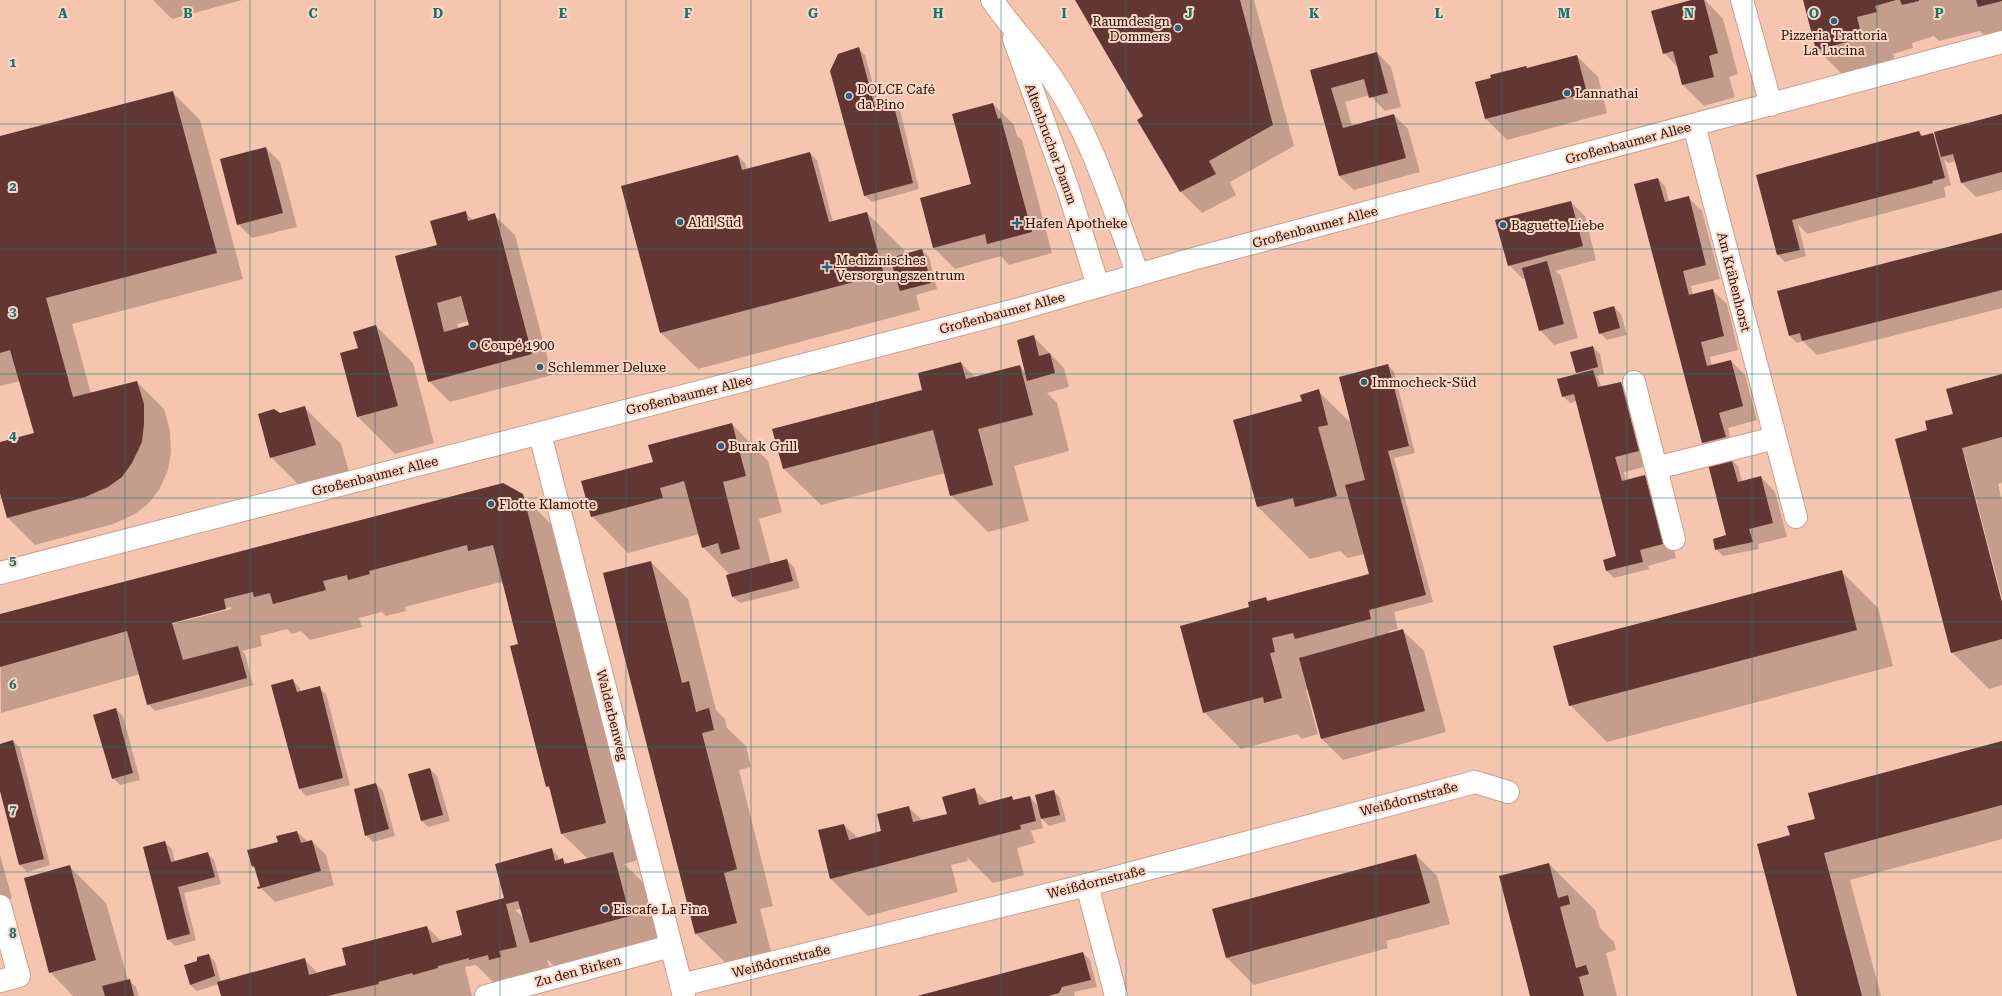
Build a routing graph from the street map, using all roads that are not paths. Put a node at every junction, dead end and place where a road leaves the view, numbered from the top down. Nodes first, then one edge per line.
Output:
1 (992, 0) edge
2 (1742, 0) edge
3 (1009, 25) junction
4 (2002, 42) edge
5 (1771, 105) junction
6 (1694, 125) junction
7 (1138, 275) junction
8 (1098, 286) junction
9 (1634, 382) dead end
10 (540, 434) junction
11 (1775, 438) junction
12 (1656, 468) junction
13 (1796, 516) dead end
14 (1674, 539) dead end
15 (0, 572) edge
16 (1508, 792) dead end
17 (1086, 885) junction
18 (0, 906) edge
19 (671, 946) junction
20 (0, 981) edge
21 (682, 991) edge
22 (486, 996) edge
23 (1116, 996) edge

1 - 3 main road, Altenbrucher Damm
2 - 5 main road
3 - 7 main road, Altenbrucher Damm
3 - 8 main road, Altenbrucher Damm
4 - 5 main road, Großenbaumer Allee
5 - 6 main road, Großenbaumer Allee
6 - 7 main road, Großenbaumer Allee
6 - 11 main road, Am Krähenhorst
7 - 8 main road, Großenbaumer Allee
8 - 10 main road, Großenbaumer Allee
9 - 12 main road
10 - 15 main road, Großenbaumer Allee
10 - 19 main road, Walderbenweg
11 - 12 main road
11 - 13 main road, Am Krähenhorst
12 - 14 main road
16 - 17 main road, Weißdornstraße
17 - 21 main road, Weißdornstraße
17 - 23 main road
18 - 20 main road
19 - 21 main road, Walderbenweg
19 - 22 main road, Zu den Birken

